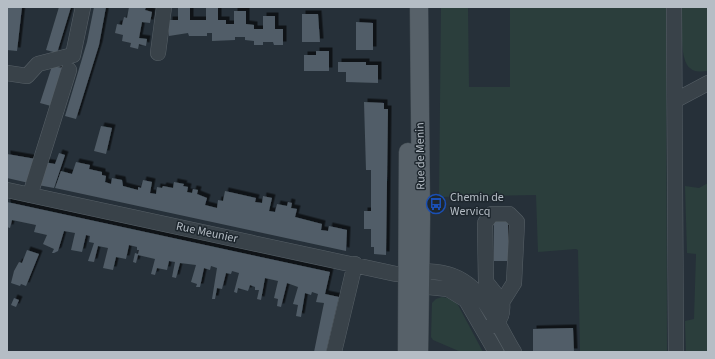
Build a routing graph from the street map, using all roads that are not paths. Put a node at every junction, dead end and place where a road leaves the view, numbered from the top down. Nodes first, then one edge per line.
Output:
1 (83, 7) edge
2 (164, 7) edge
3 (408, 7) edge
4 (419, 7) edge
5 (674, 7) edge
6 (158, 53) dead end
7 (69, 70) dead end
8 (7, 73) edge
9 (708, 83) edge
10 (676, 100) junction
11 (7, 190) edge
12 (30, 195) junction
13 (355, 264) junction
14 (416, 277) junction
15 (502, 302) junction
16 (496, 322) junction
17 (484, 331) junction
18 (334, 352) edge
19 (407, 352) edge
20 (419, 352) edge
21 (496, 352) edge
22 (514, 352) edge
23 (676, 352) edge

1 - 8 street
2 - 6 street
3 - 14 main road, Rue de Menin
4 - 14 main road, Rue de Menin
5 - 10 street
7 - 12 street
9 - 10 street
10 - 23 street
11 - 12 street, Rue Meunier
12 - 13 street, Rue Meunier
13 - 14 street, Rue Meunier
13 - 18 street
14 - 16 street
14 - 17 street
14 - 19 main road, Rue de Menin
14 - 20 main road, Rue de Menin
15 - 15 street
15 - 16 street
16 - 17 street
16 - 22 street
17 - 21 street

